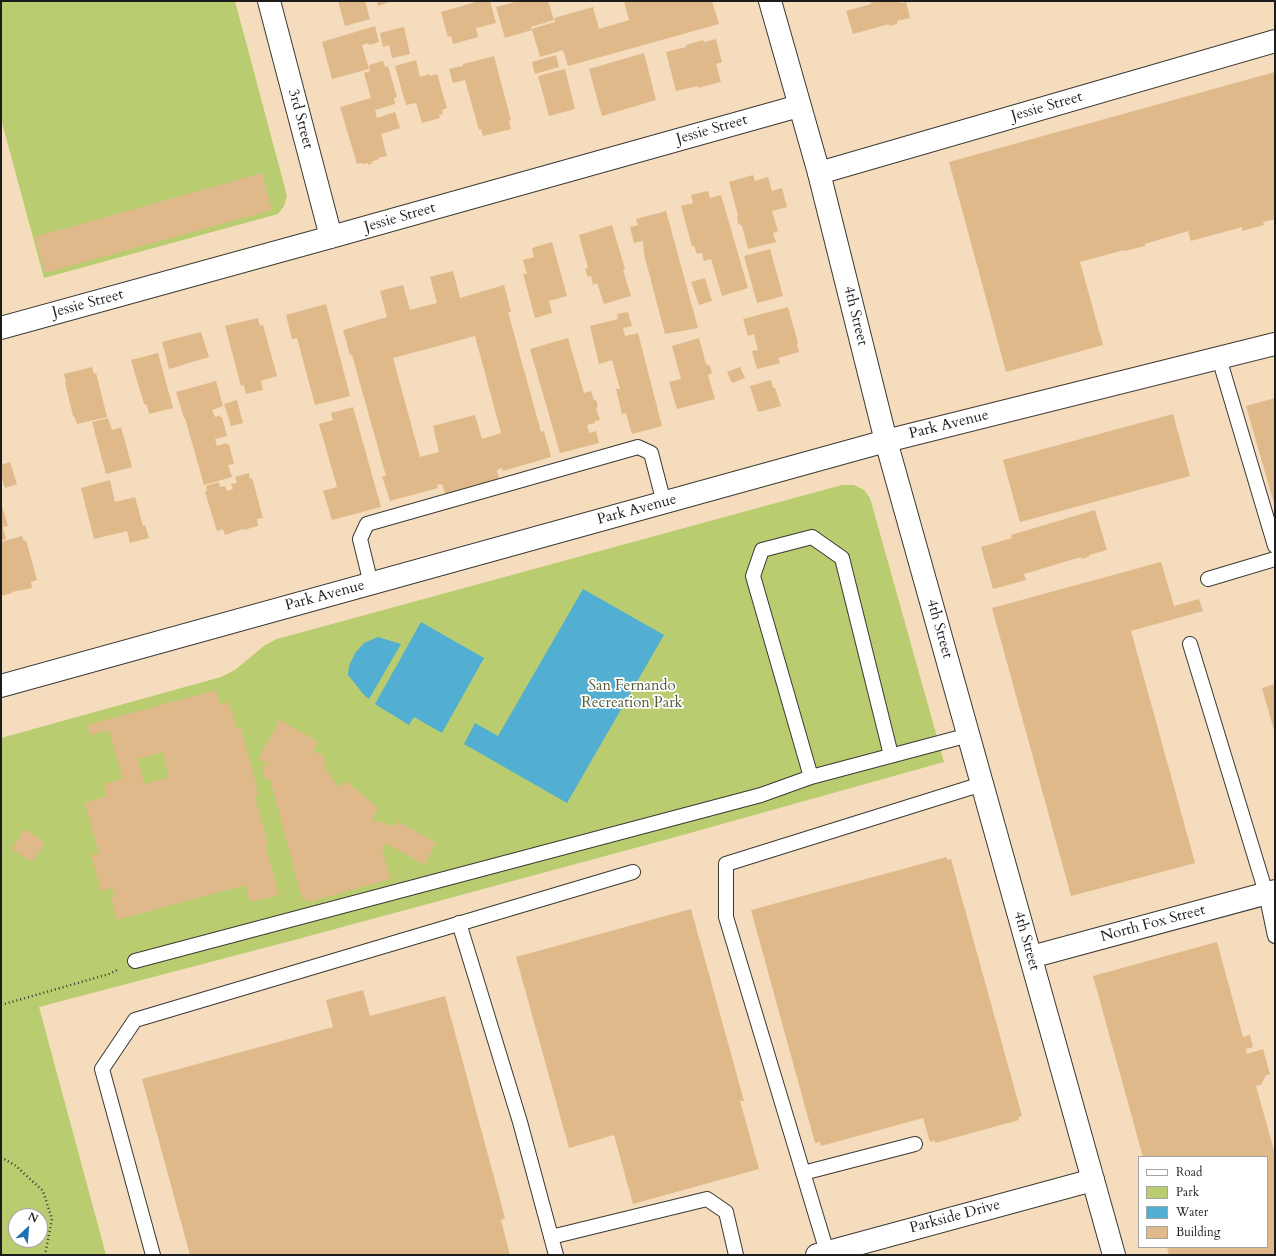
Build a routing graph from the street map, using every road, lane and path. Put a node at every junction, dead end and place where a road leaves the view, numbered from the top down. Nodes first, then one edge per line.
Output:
1 (269, 1) edge
2 (770, 1) edge
3 (1275, 41) edge
4 (799, 106) junction
5 (819, 173) junction
6 (332, 237) junction
7 (1, 328) edge
8 (1275, 344) edge
9 (1219, 358) junction
10 (886, 441) junction
11 (664, 503) junction
12 (1275, 546) edge
13 (1275, 559) edge
14 (1208, 579) dead end
15 (371, 584) junction
16 (1190, 644) dead end
17 (1, 686) edge
18 (969, 735) junction
19 (891, 755) junction
20 (811, 777) junction
21 (982, 784) junction
22 (632, 872) dead end
23 (1270, 892) edge
24 (459, 923) junction
25 (1275, 936) edge
26 (1031, 957) junction
27 (135, 961) joint
28 (1, 1005) edge
29 (915, 1144) dead end
30 (1, 1157) edge
31 (803, 1173) junction
32 (1093, 1180) junction
33 (551, 1237) junction
34 (826, 1253) edge
35 (46, 1255) edge
36 (153, 1255) edge
37 (556, 1255) edge
38 (736, 1255) edge
39 (1114, 1255) edge

1 - 6 street, 3rd Street
2 - 4 street, 4th Street
3 - 5 street, Jessie Street
4 - 5 street, 4th Street
4 - 6 street, Jessie Street
5 - 10 street, 4th Street
6 - 7 street, Jessie Street
8 - 9 street, Park Avenue
9 - 10 street, Park Avenue
9 - 12 lane
10 - 11 street, Park Avenue
10 - 18 street, 4th Street
11 - 15 street, Park Avenue
11 - 15 lane
13 - 14 lane
15 - 17 street, Park Avenue
16 - 23 lane
18 - 19 lane
18 - 21 street, 4th Street
19 - 20 lane
19 - 20 lane
20 - 27 lane
21 - 26 street, 4th Street
21 - 31 lane
22 - 24 lane
23 - 25 lane
23 - 26 street, North Fox Street
24 - 33 lane
24 - 36 lane
26 - 32 street, 4th Street
27 - 28 path
29 - 31 lane
30 - 35 path
31 - 34 lane
32 - 34 street, Parkside Drive
32 - 39 street, 4th Street
33 - 37 lane
33 - 38 lane

